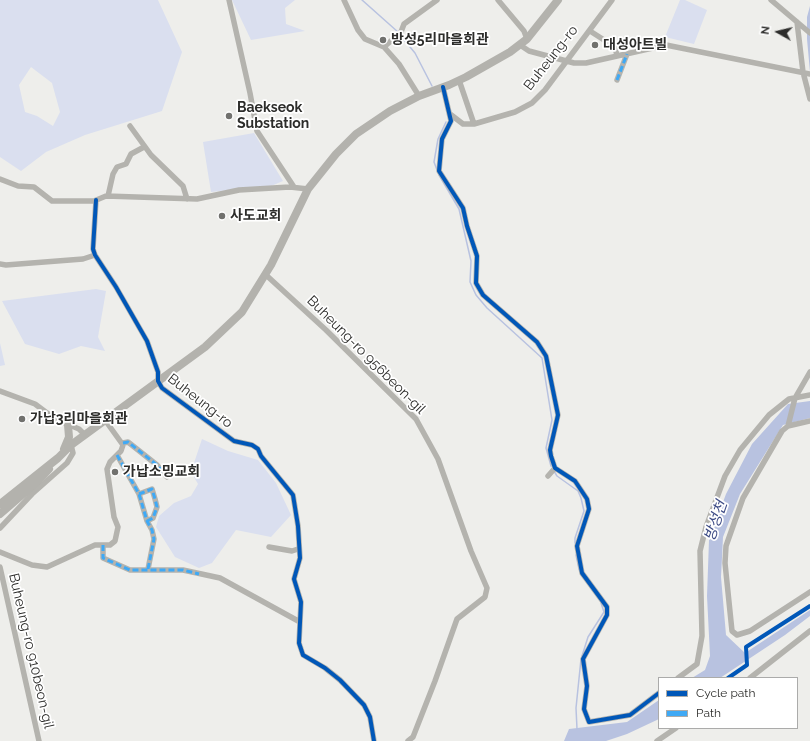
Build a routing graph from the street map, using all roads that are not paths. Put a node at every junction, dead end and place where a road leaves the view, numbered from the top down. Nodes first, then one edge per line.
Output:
1 (229, 0) edge
2 (344, 0) edge
3 (437, 0) edge
4 (498, 0) edge
5 (558, 0) edge
6 (612, 0) edge
7 (771, 0) edge
8 (798, 23) junction
9 (590, 30) junction
10 (810, 33) edge
11 (527, 39) junction
12 (520, 45) junction
13 (384, 47) junction
14 (627, 54) junction
15 (617, 56) junction
16 (565, 61) junction
17 (807, 73) edge
18 (459, 80) junction
19 (617, 80) dead end
20 (443, 87) junction
21 (419, 96) junction
22 (810, 99) edge
23 (450, 114) junction
24 (474, 124) junction
25 (130, 126) dead end
26 (144, 147) junction
27 (0, 178) edge
28 (294, 187) junction
29 (308, 190) junction
30 (108, 196) junction
31 (187, 199) junction
32 (96, 200) junction
33 (95, 255) junction
34 (0, 264) edge
35 (266, 275) junction
36 (810, 372) edge
37 (158, 381) junction
38 (0, 391) edge
39 (810, 395) edge
40 (795, 398) junction
41 (105, 420) junction
42 (810, 421) edge
43 (68, 425) junction
44 (788, 426) junction
45 (85, 435) junction
46 (123, 443) junction
47 (71, 445) junction
48 (60, 455) junction
49 (117, 455) junction
50 (555, 468) junction
51 (548, 476) dead end
52 (167, 477) dead end
53 (139, 494) junction
54 (0, 504) edge
55 (0, 514) edge
56 (147, 521) junction
57 (0, 528) edge
58 (103, 545) junction
59 (269, 547) dead end
60 (298, 549) junction
61 (0, 552) edge
62 (0, 567) edge
63 (148, 569) junction
64 (810, 592) edge
65 (300, 622) junction
66 (810, 630) edge
67 (679, 677) edge
68 (751, 677) edge
69 (658, 694) edge
70 (675, 729) edge
71 (39, 741) edge
72 (374, 741) edge
73 (408, 741) edge
74 (657, 741) edge

1 - 28 street
2 - 13 street
3 - 13 street
4 - 11 street
5 - 11 main road, Buheung-ro
6 - 9 street, Buheung-ro
7 - 8 street
8 - 10 street
8 - 17 street
9 - 15 street
9 - 16 street, Buheung-ro
11 - 12 main road, Buheung-ro
12 - 16 street
12 - 18 main road, Buheung-ro
13 - 21 street
14 - 15 street
14 - 17 street
14 - 19 street
15 - 16 street
16 - 24 street, Buheung-ro
17 - 22 street
18 - 20 main road, Buheung-ro
18 - 24 street
20 - 21 main road, Buheung-ro
20 - 23 street
21 - 29 main road, Buheung-ro
23 - 24 street
23 - 50 street
25 - 26 street
26 - 30 street
26 - 31 street
27 - 32 street
28 - 29 street
28 - 31 street
29 - 35 main road, Buheung-ro
30 - 31 street
30 - 32 street
32 - 33 street
33 - 34 street
33 - 37 street
35 - 37 main road, Buheung-ro
35 - 73 street, Buheung-ro 956beon-gil
36 - 40 street
37 - 41 main road, Buheung-ro
37 - 60 street, Buheung-ro
38 - 43 street
39 - 40 street
40 - 44 street
40 - 67 street
41 - 45 main road, Buheung-ro
41 - 46 street
42 - 44 street
43 - 45 street
43 - 48 main road
44 - 64 street
45 - 47 main road, Buheung-ro
46 - 49 street
46 - 52 street
47 - 48 main road, Buheung-ro
47 - 57 street
48 - 54 main road, Buheung-ro
48 - 55 main road
49 - 53 street
49 - 58 street
50 - 51 street
50 - 69 street
53 - 56 street
53 - 56 street
56 - 63 street
58 - 61 street
58 - 63 street
59 - 60 street
60 - 65 street
62 - 71 street, Buheung-ro 910beon-gil
63 - 65 street
65 - 72 street
66 - 68 street
70 - 74 street

